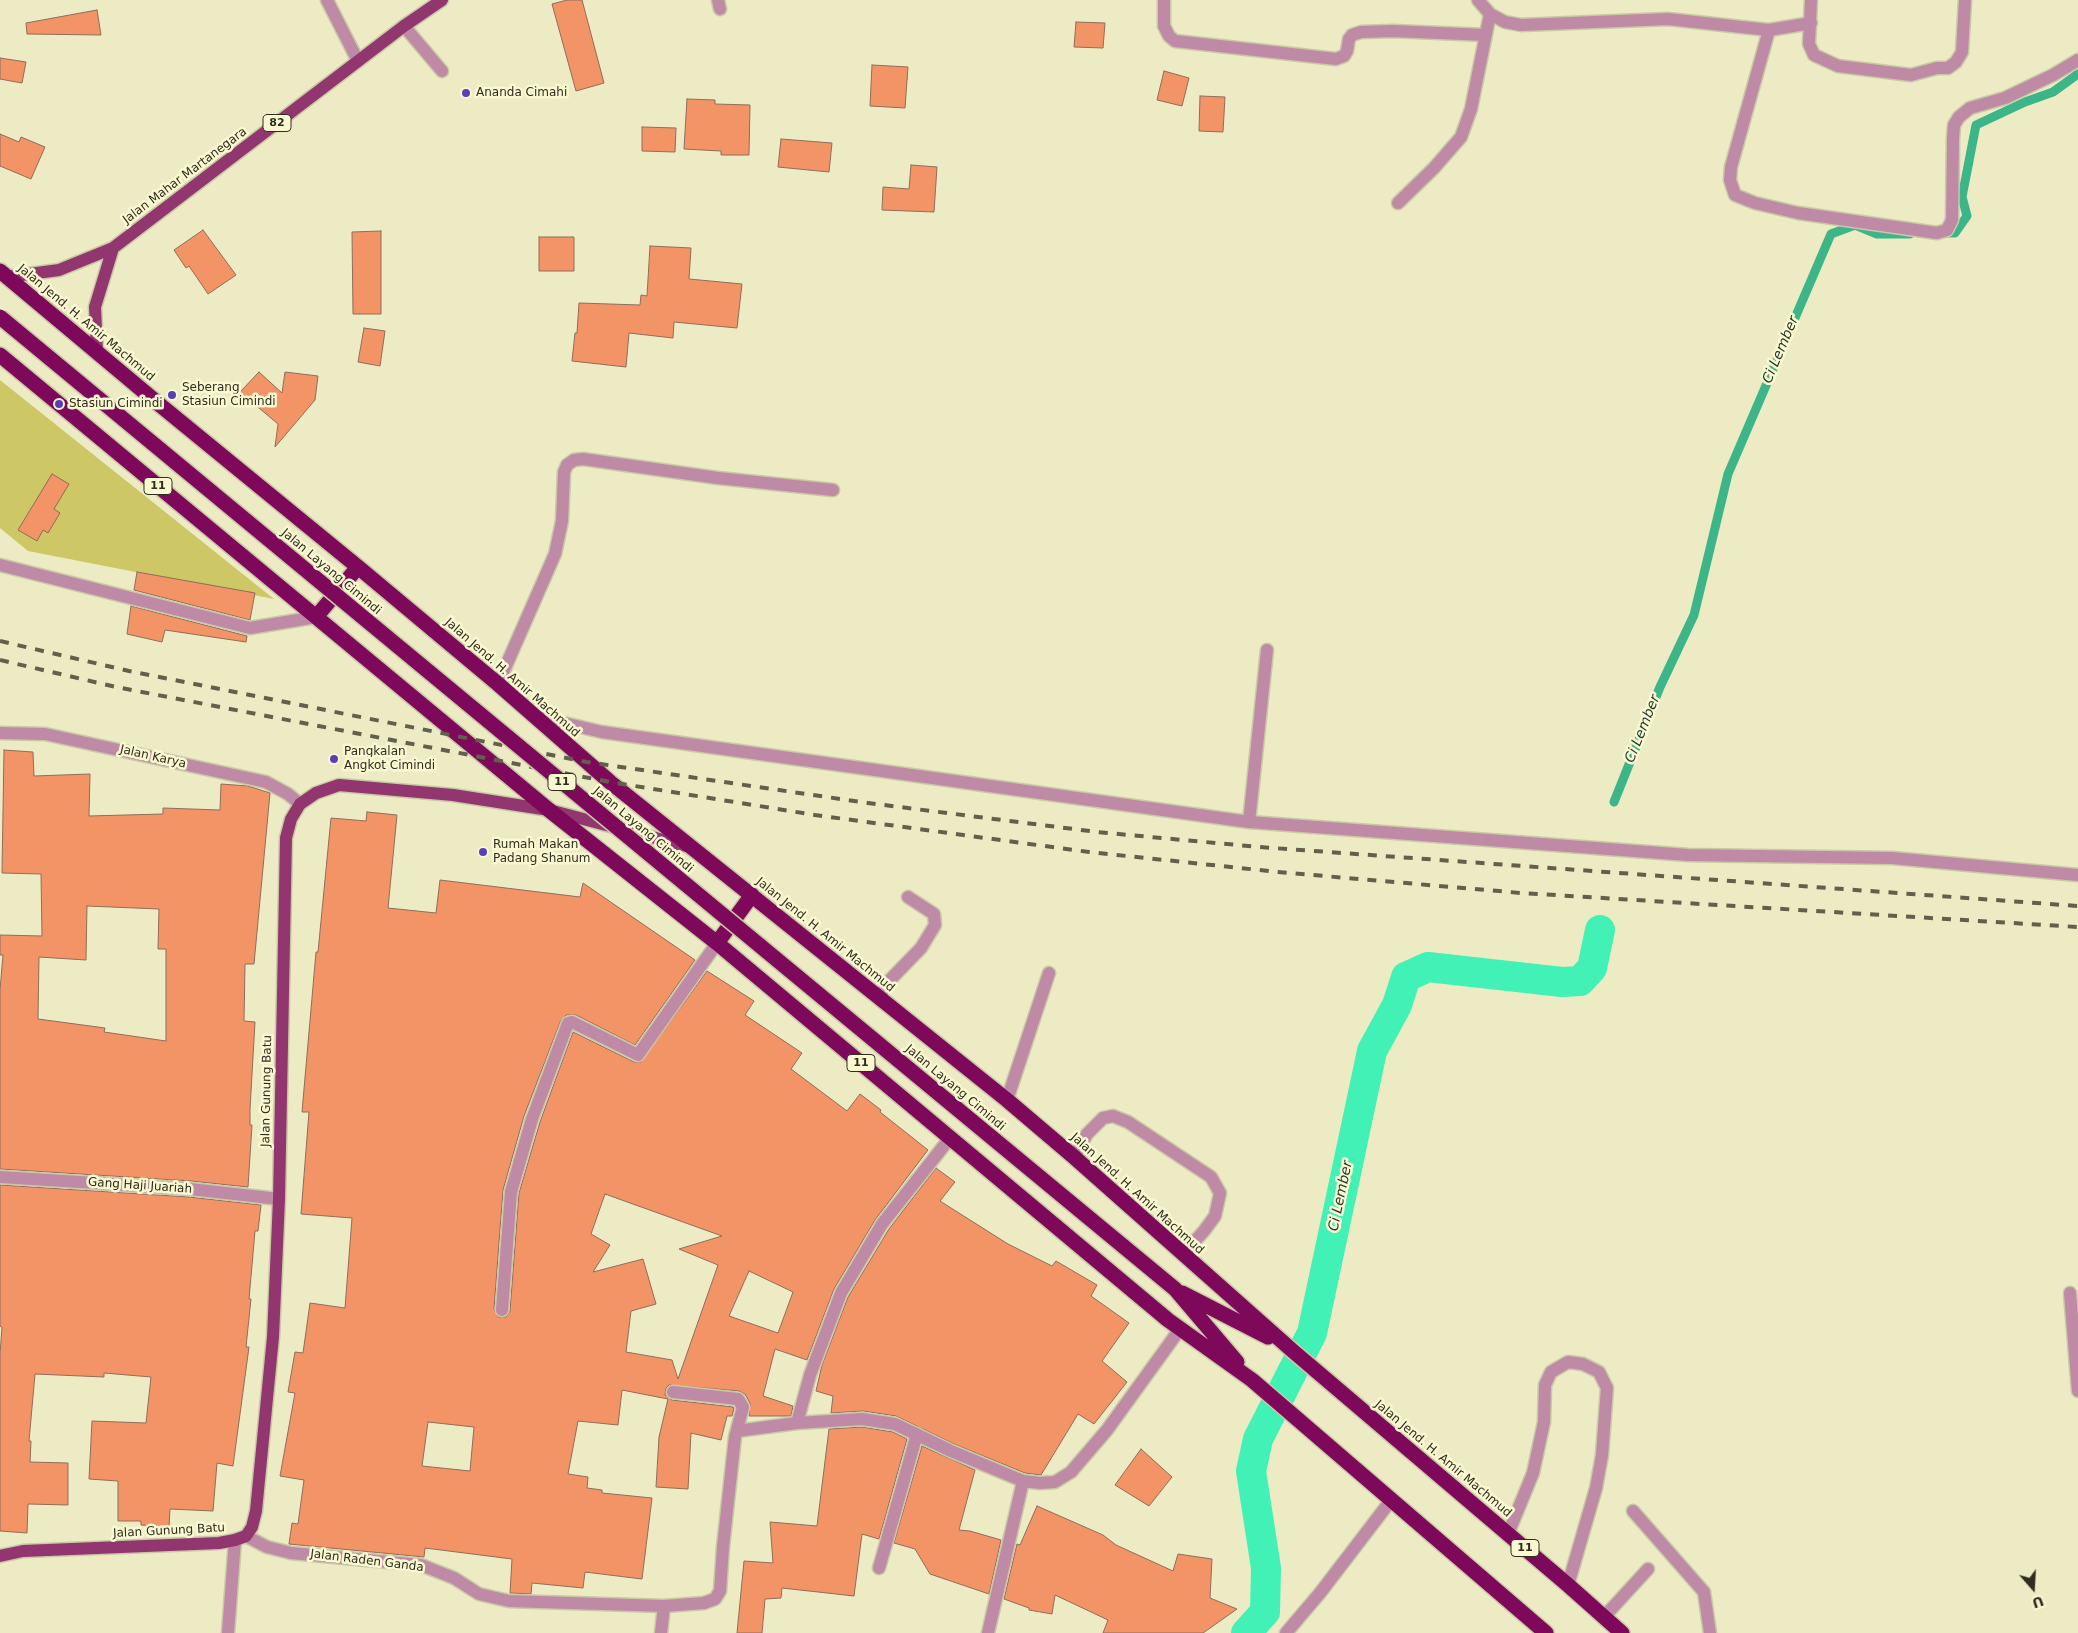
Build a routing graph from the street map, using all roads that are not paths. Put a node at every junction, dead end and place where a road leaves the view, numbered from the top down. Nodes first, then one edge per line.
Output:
1 (327, 0) edge
2 (442, 0) edge
3 (1164, 0) edge
4 (1478, 0) edge
5 (1811, 0) edge
6 (1965, 0) edge
7 (1490, 14) junction
8 (1811, 23) junction
9 (404, 26) junction
10 (1769, 30) junction
11 (1486, 35) junction
12 (2078, 60) edge
13 (358, 61) junction
14 (442, 71) dead end
15 (1398, 204) dead end
16 (113, 248) junction
17 (4, 274) edge
18 (0, 317) edge
19 (97, 352) junction
20 (0, 355) edge
21 (833, 490) dead end
22 (0, 565) edge
23 (358, 567) junction
24 (316, 617) junction
25 (1267, 650) dead end
26 (498, 684) junction
27 (534, 716) junction
28 (0, 733) edge
29 (300, 804) junction
30 (549, 810) junction
31 (1249, 822) junction
32 (694, 848) junction
33 (2078, 875) edge
34 (752, 895) junction
35 (908, 897) dead end
36 (717, 942) junction
37 (1049, 973) dead end
38 (879, 997) junction
39 (1007, 1100) junction
40 (950, 1138) junction
41 (1074, 1157) junction
42 (0, 1177) edge
43 (279, 1199) junction
44 (1183, 1254) junction
45 (1175, 1289) junction
46 (2070, 1293) dead end
47 (502, 1310) dead end
48 (1180, 1328) junction
49 (1290, 1350) junction
50 (1258, 1385) junction
51 (672, 1392) dead end
52 (2078, 1392) edge
53 (797, 1423) junction
54 (737, 1431) junction
55 (917, 1434) junction
56 (1022, 1481) junction
57 (1392, 1499) junction
58 (1633, 1512) dead end
59 (1508, 1534) junction
60 (240, 1538) junction
61 (0, 1556) edge
62 (879, 1568) dead end
63 (1648, 1568) dead end
64 (1568, 1585) junction
65 (664, 1606) junction
66 (1604, 1617) junction
67 (228, 1633) edge
68 (661, 1633) edge
69 (988, 1633) edge
70 (1286, 1633) edge
71 (1546, 1633) edge
72 (1622, 1633) edge
73 (1710, 1633) edge

1 - 13 street
2 - 9 main road, Jalan Mahar Martanegara / 82
3 - 11 street
4 - 7 street
5 - 8 street
6 - 8 street
7 - 10 street
7 - 11 street
8 - 10 street
9 - 13 main road, Jalan Mahar Martanegara / 82
9 - 14 street
10 - 12 street
11 - 15 street
13 - 16 main road, Jalan Mahar Martanegara / 82
16 - 17 main road, Jalan Mahar Martanegara / 82
16 - 19 main road
17 - 19 highway, Jalan Jend. H. Amir Machmud / 11
18 - 45 highway, Jalan Layang Cimindi / 11, bridge
19 - 23 highway, Jalan Jend. H. Amir Machmud / 11
20 - 24 highway, 11
21 - 26 street
22 - 24 street
23 - 24 highway
23 - 26 highway, Jalan Jend. H. Amir Machmud / 11
24 - 30 highway, 11
25 - 31 street
26 - 27 highway, Jalan Jend. H. Amir Machmud / 11
27 - 31 street
27 - 32 highway, Jalan Jend. H. Amir Machmud / 11
28 - 29 street, Jalan Karya
29 - 30 main road
29 - 43 main road, Jalan Gunung Batu
30 - 32 main road
30 - 36 highway, 11
31 - 33 street
32 - 34 highway, Jalan Jend. H. Amir Machmud / 11
34 - 36 highway
34 - 38 highway, Jalan Jend. H. Amir Machmud / 11
35 - 38 street
36 - 40 highway, 11
36 - 47 street
37 - 39 street
38 - 39 highway, Jalan Jend. H. Amir Machmud / 11
39 - 41 highway, Jalan Jend. H. Amir Machmud / 11
40 - 48 highway, 11
40 - 53 street
41 - 44 highway, Jalan Jend. H. Amir Machmud / 11
41 - 44 street
42 - 43 street, Gang Haji Juariah
43 - 60 main road, Jalan Gunung Batu
44 - 49 highway, Jalan Jend. H. Amir Machmud / 11
45 - 49 highway, Jalan Layang Cimindi / 11
45 - 50 highway, Jalan Layang Cimindi / 11
46 - 52 street
48 - 50 highway, 11
48 - 56 street
49 - 59 highway, Jalan Jend. H. Amir Machmud / 11
50 - 57 highway, 11
51 - 54 street, Jalan Raden Ganda
53 - 54 street
53 - 55 street
54 - 65 street, Jalan Raden Ganda
55 - 56 street
55 - 62 street
56 - 69 street
57 - 70 street
57 - 71 highway, 11
58 - 73 street
59 - 64 highway, Jalan Jend. H. Amir Machmud / 11
59 - 64 street
60 - 61 main road, Jalan Gunung Batu
60 - 65 street, Jalan Raden Ganda
60 - 67 street
63 - 66 street
64 - 66 highway, Jalan Jend. H. Amir Machmud / 11
65 - 68 street
66 - 72 highway, Jalan Jend. H. Amir Machmud / 11

